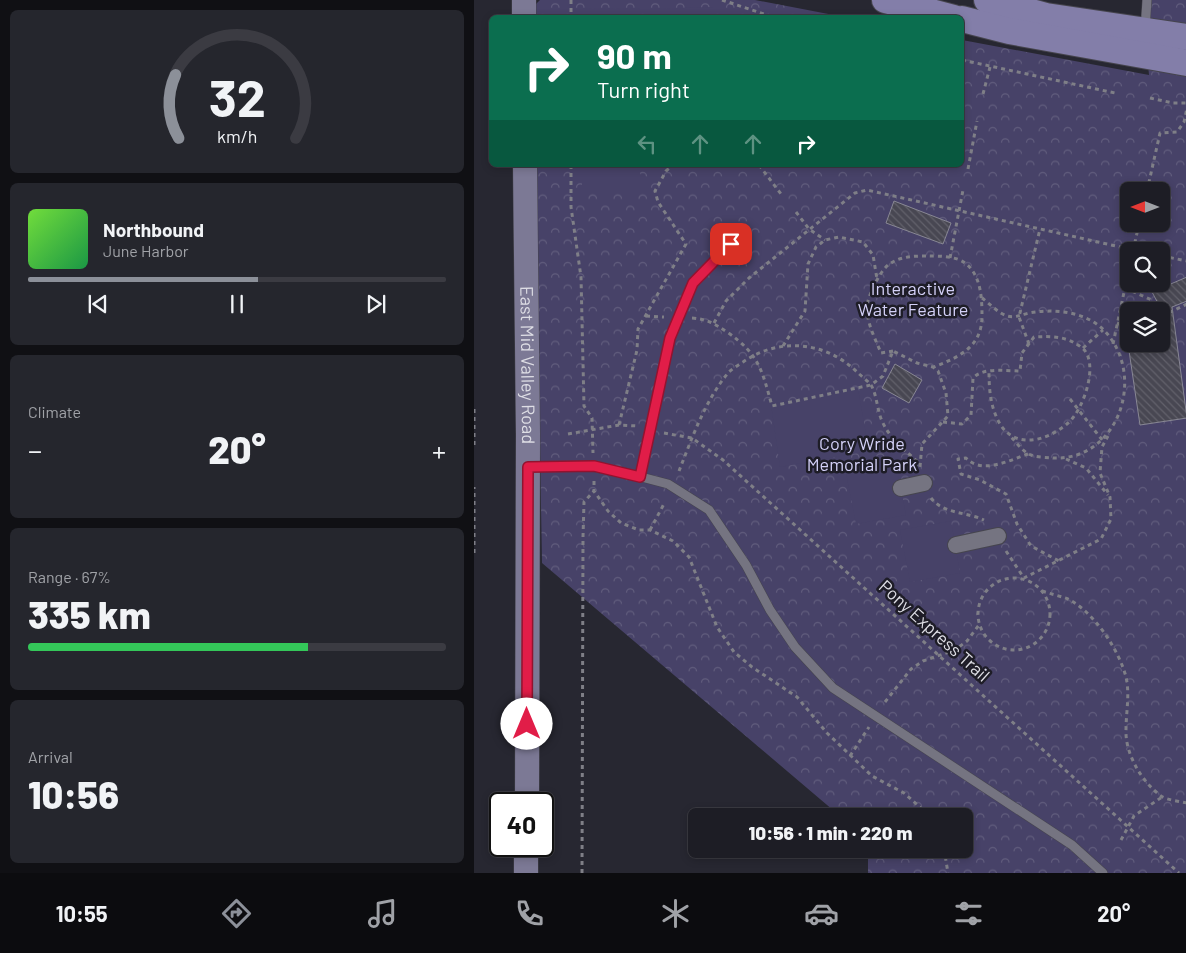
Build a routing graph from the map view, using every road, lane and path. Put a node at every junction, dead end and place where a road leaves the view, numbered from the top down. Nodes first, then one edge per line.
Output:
1 (524, 0) edge
2 (571, 0) edge
3 (722, 0) edge
4 (884, 0) edge
5 (986, 0) edge
6 (1147, 0) edge
7 (524, 15) edge
8 (571, 15) edge
9 (767, 15) edge
10 (942, 15) edge
11 (964, 20) edge
12 (1145, 31) junction
13 (1186, 37) edge
14 (964, 60) edge
15 (1186, 63) edge
16 (990, 67) junction
17 (1115, 93) dead end
18 (983, 94) dead end
19 (1150, 98) dead end
20 (1186, 103) edge
21 (1186, 108) edge
22 (977, 121) dead end
23 (525, 167) edge
24 (571, 167) edge
25 (671, 167) edge
26 (761, 167) edge
27 (968, 169) dead end
28 (1149, 182) edge
29 (963, 190) dead end
30 (781, 194) dead end
31 (959, 211) junction
32 (796, 212) dead end
33 (809, 229) junction
34 (1040, 229) junction
35 (825, 240) junction
36 (731, 244) dead end
37 (1120, 248) edge
38 (1170, 257) edge
39 (950, 258) junction
40 (1186, 260) edge
41 (877, 280) junction
42 (1124, 292) edge
43 (1134, 292) edge
44 (982, 298) junction
45 (1154, 302) edge
46 (1186, 304) edge
47 (1170, 312) edge
48 (646, 316) junction
49 (664, 317) dead end
50 (686, 317) dead end
51 (1019, 317) junction
52 (714, 323) junction
53 (1118, 323) joint
54 (1103, 330) junction
55 (1030, 344) junction
56 (1113, 344) junction
57 (784, 346) junction
58 (1083, 348) junction
59 (893, 351) junction
60 (752, 356) junction
61 (933, 367) junction
62 (989, 371) junction
63 (871, 385) junction
64 (1070, 399) dead end
65 (474, 409) edge
66 (1077, 410) junction
67 (942, 421) junction
68 (619, 425) junction
69 (638, 426) dead end
70 (593, 430) junction
71 (658, 431) dead end
72 (568, 434) dead end
73 (1010, 436) junction
74 (1108, 436) junction
75 (692, 438) junction
76 (1103, 441) junction
77 (474, 445) edge
78 (593, 454) dead end
79 (1028, 454) junction
80 (1066, 458) junction
81 (919, 463) junction
82 (528, 467) junction
83 (679, 471) dead end
84 (640, 477) junction
85 (594, 481) dead end
86 (924, 483) junction
87 (474, 487) edge
88 (901, 488) dead end
89 (594, 490) junction
90 (1110, 498) junction
91 (665, 502) dead end
92 (650, 530) junction
93 (998, 536) junction
94 (956, 545) dead end
95 (474, 554) edge
96 (1060, 561) junction
97 (1024, 578) junction
98 (1042, 591) junction
99 (979, 625) junction
100 (940, 656) junction
101 (885, 702) dead end
102 (873, 722) dead end
103 (850, 756) junction
104 (527, 792) edge
105 (1162, 797) junction
106 (1186, 802) edge
107 (921, 808) edge
108 (1128, 828) junction
109 (1121, 840) dead end
110 (526, 857) edge
111 (946, 858) edge
112 (526, 873) edge
113 (582, 873) edge
114 (948, 873) edge
115 (1103, 873) edge
116 (1179, 873) edge

1 - 7 street
2 - 8 path
3 - 9 path
4 - 10 main road
5 - 12 main road
6 - 12 lane
11 - 15 main road
12 - 13 main road
14 - 16 path
16 - 17 path
16 - 18 path
19 - 20 path
21 - 28 path
22 - 27 path
23 - 82 street, East Mid Valley Road
24 - 70 path
25 - 48 path
26 - 30 path
29 - 31 path
31 - 33 path
31 - 34 path
31 - 39 path
32 - 33 path
33 - 35 path
33 - 52 path
34 - 37 path
34 - 51 path
35 - 41 path
35 - 57 path
36 - 84 lane
38 - 40 path
39 - 41 path
39 - 44 path
41 - 59 path
42 - 53 path
43 - 45 path
44 - 51 path
44 - 61 path
46 - 47 path
48 - 49 path
48 - 68 path
50 - 52 path
51 - 54 path
51 - 55 path
52 - 60 path
53 - 56 path
54 - 56 path
54 - 58 path
55 - 58 path
55 - 62 path
56 - 74 path
57 - 60 path
57 - 63 path
58 - 66 path
59 - 61 path
59 - 63 path
60 - 63 path
60 - 75 path
61 - 67 path
62 - 67 path
62 - 73 path
63 - 81 path
64 - 66 path
65 - 77 path
66 - 73 path
66 - 76 path
67 - 81 path
68 - 69 path
68 - 70 path
70 - 72 path
70 - 78 path
71 - 75 path, Pony Express Trail
73 - 79 path
74 - 76 path
74 - 90 path
75 - 83 path
75 - 100 path, Pony Express Trail
76 - 80 path
79 - 80 path
79 - 96 path
80 - 90 path
81 - 86 path
82 - 84 lane
82 - 104 street, East Mid Valley Road
84 - 115 lane
85 - 89 path
86 - 88 street
86 - 93 path
87 - 95 path
89 - 92 path
89 - 113 path
90 - 96 path
91 - 92 path
92 - 103 path
93 - 94 street
93 - 97 path
96 - 97 path
97 - 98 path
97 - 99 path
98 - 99 path
98 - 105 path
99 - 100 path
100 - 101 path
100 - 108 path, Pony Express Trail
102 - 103 path
103 - 107 path
105 - 106 path
105 - 108 path
108 - 109 path
108 - 116 path, Pony Express Trail
110 - 112 street
111 - 114 path

